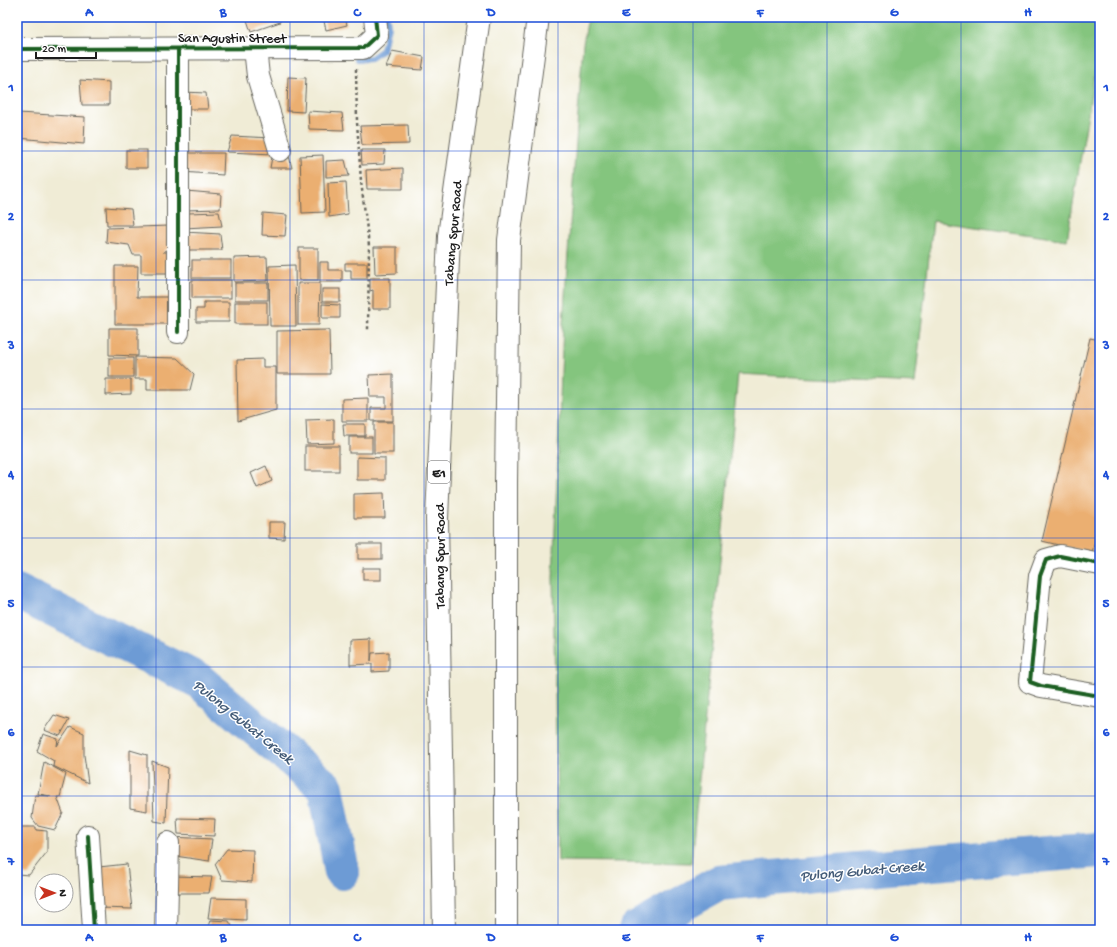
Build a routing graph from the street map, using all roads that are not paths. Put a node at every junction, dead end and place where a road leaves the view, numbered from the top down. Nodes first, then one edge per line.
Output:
1 (375, 17) edge
2 (479, 17) edge
3 (538, 17) edge
4 (254, 48) junction
5 (17, 49) edge
6 (178, 49) junction
7 (280, 150) dead end
8 (178, 332) dead end
9 (1100, 564) edge
10 (1100, 696) edge
11 (88, 836) dead end
12 (168, 843) dead end
13 (94, 930) edge
14 (166, 930) edge
15 (444, 930) edge
16 (506, 930) edge

1 - 4 main road, San Agustin Street
2 - 15 main road, Tabang Spur Road / E1
3 - 16 main road
4 - 6 main road, San Agustin Street
4 - 7 main road
5 - 6 main road, San Agustin Street
6 - 8 main road
9 - 10 main road
11 - 13 main road
12 - 14 main road

